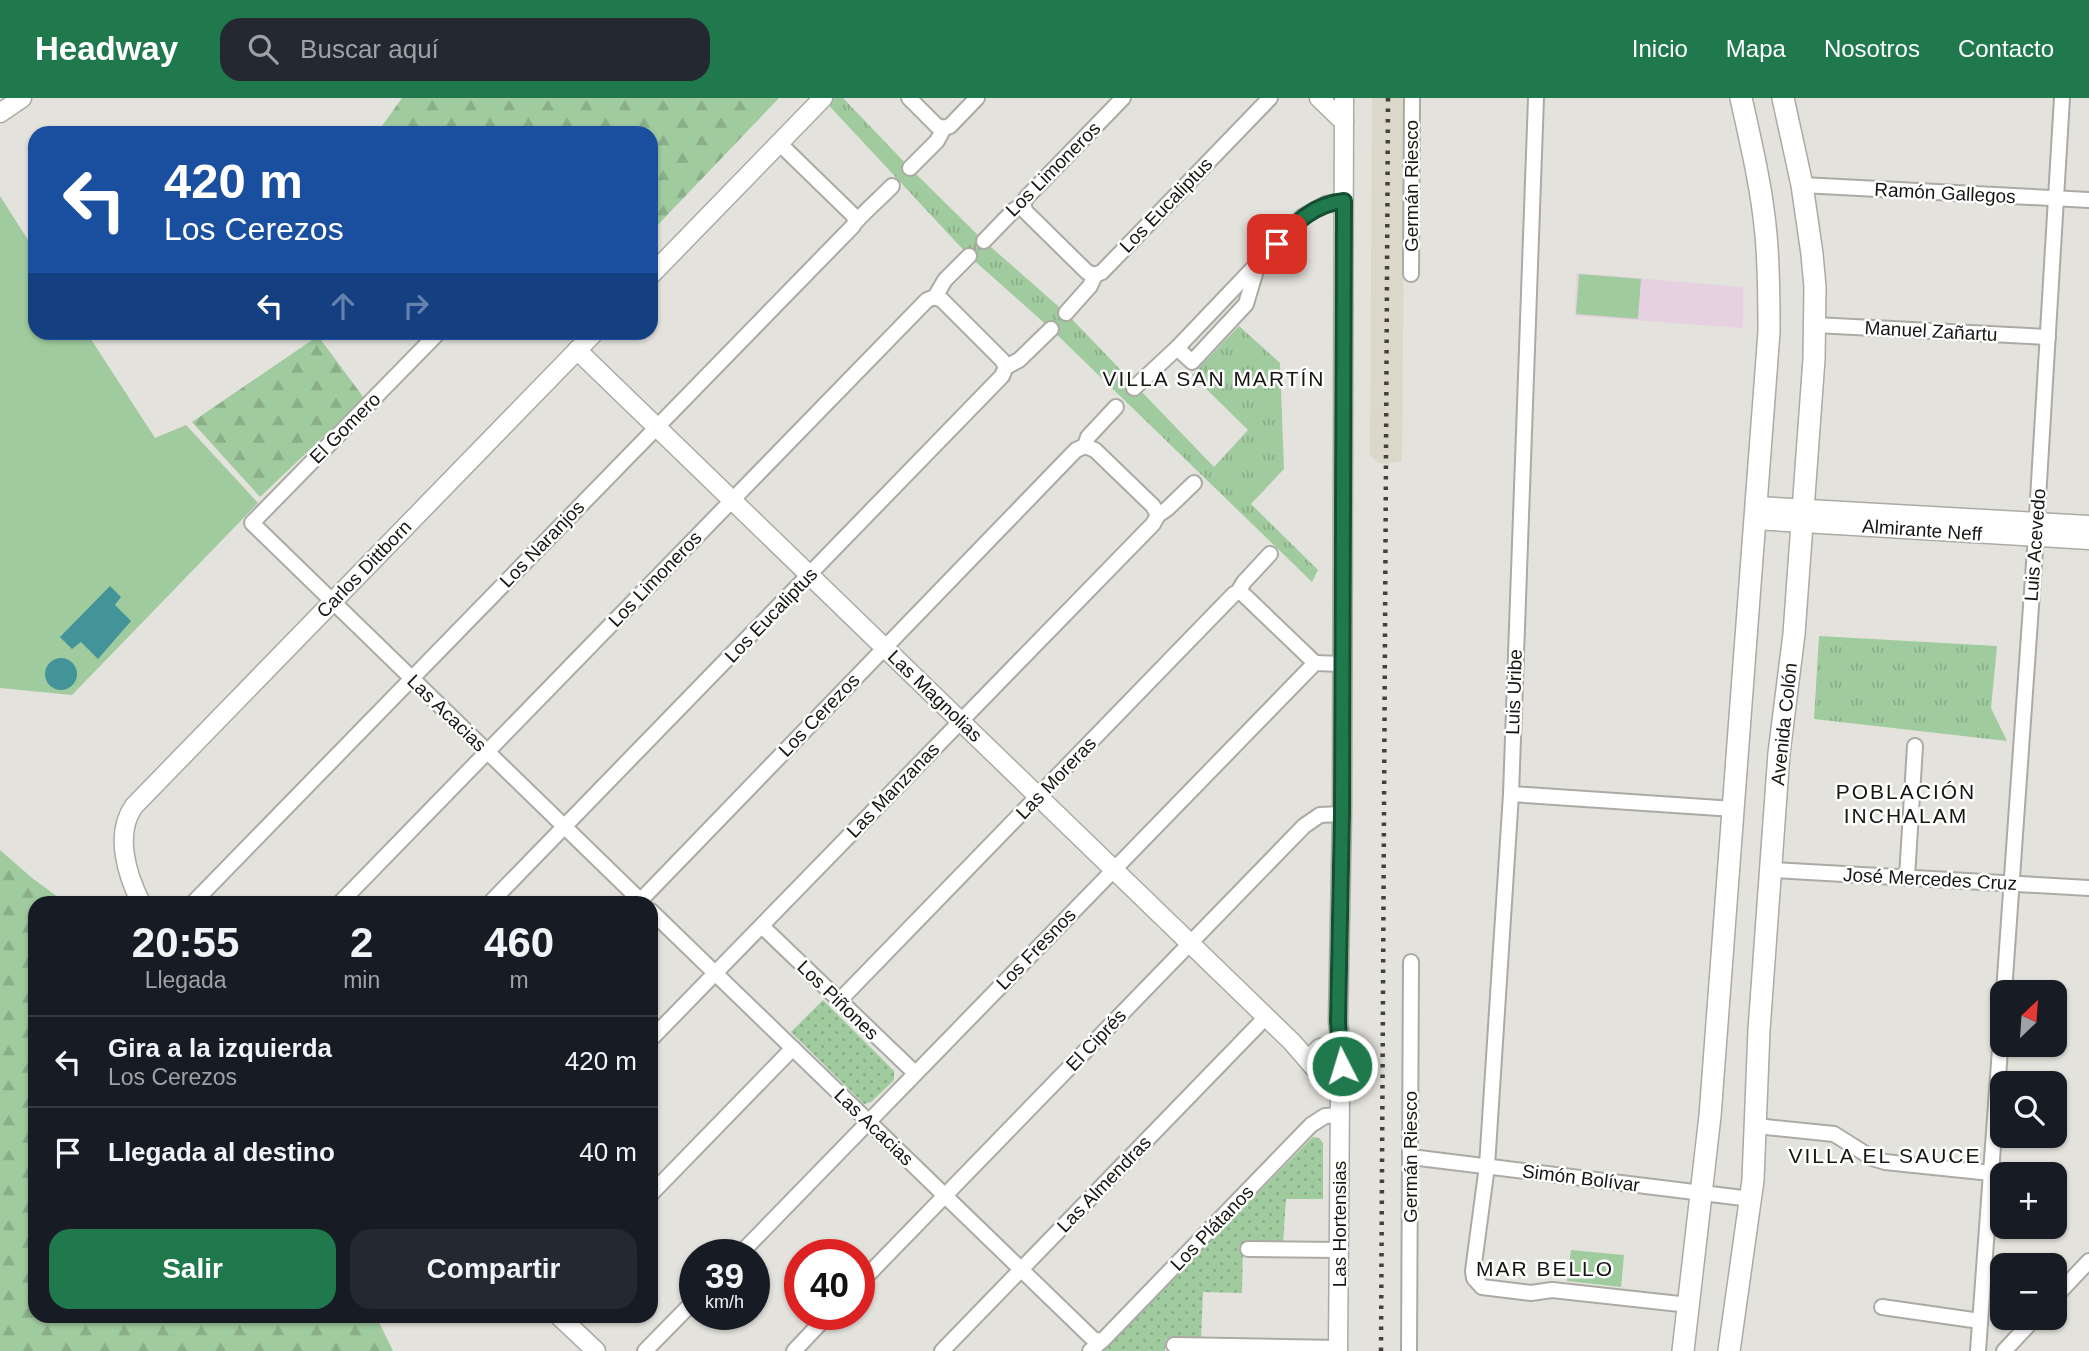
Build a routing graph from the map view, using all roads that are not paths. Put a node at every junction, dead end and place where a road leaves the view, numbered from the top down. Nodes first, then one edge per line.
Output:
1 (22, 98) edge
2 (823, 98) edge
3 (909, 98) edge
4 (977, 98) edge
5 (1124, 98) edge
6 (1270, 98) edge
7 (1319, 98) edge
8 (1344, 98) edge
9 (1412, 98) edge
10 (1536, 98) edge
11 (1741, 98) edge
12 (1783, 98) edge
13 (2062, 98) edge
14 (0, 113) edge
15 (1344, 122) junction
16 (944, 128) junction
17 (779, 143) junction
18 (910, 168) dead end
19 (892, 186) dead end
20 (1802, 186) junction
21 (2056, 199) junction
22 (2089, 200) edge
23 (1344, 201) junction
24 (1023, 205) junction
25 (855, 220) junction
26 (984, 241) dead end
27 (969, 256) dead end
28 (658, 268) edge
29 (1410, 274) dead end
30 (1095, 275) junction
31 (935, 297) junction
32 (1066, 313) dead end
33 (1815, 325) junction
34 (1051, 329) dead end
35 (2048, 337) junction
36 (431, 340) edge
37 (588, 340) edge
38 (578, 351) junction
39 (1006, 367) junction
40 (1135, 388) dead end
41 (1116, 407) dead end
42 (656, 427) junction
43 (1085, 446) junction
44 (1194, 483) dead end
45 (732, 500) junction
46 (1756, 513) junction
47 (1158, 515) junction
48 (1804, 516) junction
49 (251, 523) joint
50 (2089, 525) edge
51 (2037, 530) junction
52 (2089, 541) edge
53 (1270, 554) dead end
54 (809, 575) junction
55 (1238, 592) junction
56 (333, 602) junction
57 (885, 648) junction
58 (1315, 663) junction
59 (1341, 664) junction
60 (411, 678) junction
61 (961, 721) junction
62 (1915, 746) dead end
63 (487, 752) junction
64 (1511, 794) junction
65 (1038, 796) junction
66 (1734, 809) junction
67 (1342, 814) junction
68 (564, 827) junction
69 (1113, 869) junction
70 (1772, 870) junction
71 (1907, 877) junction
72 (2012, 883) junction
73 (2089, 888) edge
74 (138, 896) edge
75 (200, 896) edge
76 (347, 896) edge
77 (497, 896) edge
78 (635, 896) edge
79 (651, 896) edge
80 (658, 918) edge
81 (764, 925) junction
82 (1191, 943) junction
83 (1411, 962) dead end
84 (715, 973) junction
85 (2005, 980) edge
86 (839, 1001) junction
87 (1266, 1017) junction
88 (658, 1032) edge
89 (793, 1048) junction
90 (1999, 1057) edge
91 (1327, 1060) junction
92 (915, 1073) junction
93 (1339, 1106) junction
94 (869, 1122) junction
95 (1756, 1126) junction
96 (1410, 1157) junction
97 (1992, 1162) edge
98 (1487, 1166) junction
99 (1990, 1173) edge
100 (1990, 1186) edge
101 (658, 1187) edge
102 (1703, 1193) junction
103 (945, 1196) junction
104 (1751, 1199) junction
105 (755, 1239) edge
106 (1248, 1249) dead end
107 (1339, 1250) junction
108 (2089, 1261) edge
109 (875, 1268) edge
110 (1021, 1270) junction
111 (2067, 1284) edge
112 (1689, 1305) junction
113 (1882, 1307) dead end
114 (679, 1316) edge
115 (1980, 1321) junction
116 (566, 1323) edge
117 (814, 1330) edge
118 (2024, 1330) edge
119 (1174, 1345) dead end
120 (1094, 1346) edge
121 (1338, 1349) edge
122 (596, 1351) edge
123 (645, 1351) edge
124 (794, 1351) edge
125 (942, 1351) edge
126 (1409, 1351) edge
127 (1683, 1351) edge
128 (1729, 1351) edge
129 (1978, 1351) edge
130 (2004, 1351) edge

1 - 14 street
2 - 17 street
3 - 16 street
4 - 16 street
5 - 24 street, Los Limoneros
6 - 30 street, Los Eucaliptus
7 - 15 street
8 - 15 street, Las Hortensias
9 - 29 street, Germán Riesco
10 - 64 street, Luis Uribe
11 - 46 main road
12 - 20 main road, Avenida Colón
13 - 21 street, Luis Acevedo
15 - 23 street, Las Hortensias
16 - 18 street
17 - 25 street
17 - 28 street
19 - 25 street, Los Naranjos
20 - 21 street, Ramón Gallegos
20 - 33 main road, Avenida Colón
21 - 22 street, Ramón Gallegos
21 - 35 street, Luis Acevedo
23 - 40 street
23 - 59 street, Las Hortensias
24 - 26 street, Los Limoneros
24 - 30 street
25 - 42 street, Los Naranjos
27 - 31 street, Los Limoneros
30 - 32 street, Los Eucaliptus
31 - 39 street
31 - 45 street, Los Limoneros
33 - 35 street, Manuel Zañartu
33 - 48 main road, Avenida Colón
34 - 39 street, Los Eucaliptus
35 - 51 street, Luis Acevedo
36 - 49 street, El Gomero
37 - 38 street, Carlos Dittborn
38 - 42 street, Las Magnolias
38 - 56 street, Carlos Dittborn
39 - 54 street, Los Eucaliptus
41 - 43 street, Los Cerezos
42 - 45 street, Las Magnolias
42 - 60 street, Los Naranjos
43 - 47 street
43 - 57 street, Los Cerezos
44 - 47 street, Las Manzanas
45 - 54 street, Las Magnolias
45 - 63 street, Los Limoneros
46 - 48 street, Almirante Neff
46 - 66 main road
47 - 61 street, Las Manzanas
48 - 51 street, Almirante Neff
48 - 70 main road, Avenida Colón
49 - 56 street, Las Acacias
50 - 51 street, Almirante Neff
51 - 52 street, Almirante Neff
51 - 72 street, Luis Acevedo
53 - 55 street, Las Moreras
54 - 57 street, Las Magnolias
54 - 68 street, Los Eucaliptus
55 - 58 street
55 - 65 street, Las Moreras
56 - 60 street, Las Acacias
56 - 74 street, Carlos Dittborn
57 - 61 street, Las Magnolias
57 - 79 street, Los Cerezos
58 - 59 street
58 - 69 street, Los Fresnos
59 - 67 street, Las Hortensias
60 - 63 street, Las Acacias
60 - 75 street, Los Naranjos
61 - 65 street, Las Magnolias
61 - 81 street, Las Manzanas
62 - 71 street
63 - 68 street, Las Acacias
63 - 76 street, Los Limoneros
64 - 66 street
64 - 98 street, Luis Uribe
65 - 69 street, Las Magnolias
65 - 86 street, Las Moreras
66 - 102 main road
67 - 82 street, El Ciprés
67 - 91 street, Las Hortensias
68 - 77 street, Los Eucaliptus
68 - 78 street, Las Acacias
69 - 82 street, Las Magnolias
69 - 92 street, Los Fresnos
70 - 71 street, José Mercedes Cruz
70 - 95 main road, Avenida Colón
71 - 72 street, José Mercedes Cruz
72 - 73 street, José Mercedes Cruz
72 - 85 street, Luis Acevedo
80 - 84 street, Las Acacias
81 - 84 street, Las Manzanas
81 - 86 street, Los Piñones
82 - 87 street, Las Magnolias
82 - 103 street, El Ciprés
83 - 96 street, Germán Riesco
84 - 88 street, Las Manzanas
84 - 89 street, Las Acacias
86 - 92 street, Los Piñones
87 - 91 street, Las Magnolias
87 - 110 street, Las Almendras
89 - 94 street, Las Acacias
89 - 101 street
90 - 97 street
91 - 93 street, Las Hortensias
92 - 94 street, Los Fresnos
93 - 107 street, Las Hortensias
93 - 120 street, Los Plátanos
94 - 103 street, Las Acacias
94 - 105 street, Los Fresnos
95 - 99 street
95 - 104 main road, Avenida Colón
96 - 98 street, Simón Bolívar
96 - 126 street, Germán Riesco
98 - 102 street, Simón Bolívar
98 - 112 street, Luis Uribe
100 - 115 street
102 - 104 street, Simón Bolívar
102 - 112 main road
103 - 109 street, El Ciprés
103 - 110 street, Las Acacias
104 - 128 main road, Avenida Colón
106 - 107 street
107 - 121 street, Las Hortensias
108 - 111 street
110 - 120 street, Las Acacias
110 - 125 street, Las Almendras
112 - 127 main road
113 - 115 street
114 - 123 street
115 - 129 street
116 - 122 street
117 - 124 street
118 - 130 street
119 - 121 street

